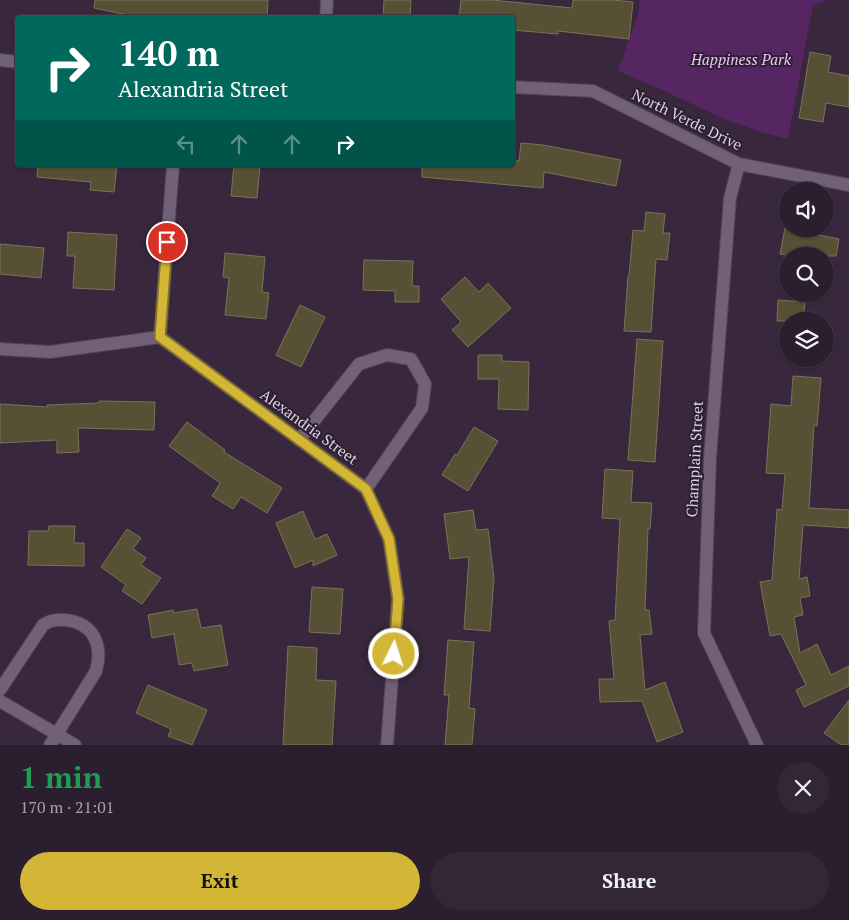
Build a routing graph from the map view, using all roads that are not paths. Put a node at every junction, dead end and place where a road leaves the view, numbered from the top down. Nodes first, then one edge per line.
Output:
1 (327, 0) edge
2 (326, 15) edge
3 (0, 60) edge
4 (15, 62) edge
5 (515, 86) edge
6 (739, 164) junction
7 (173, 167) edge
8 (849, 185) edge
9 (160, 337) junction
10 (0, 349) edge
11 (299, 440) junction
12 (366, 489) junction
13 (0, 690) edge
14 (0, 701) edge
15 (54, 740) edge
16 (75, 745) edge
17 (387, 745) edge
18 (757, 745) edge

1 - 2 street
3 - 4 street
5 - 6 street, North Verde Drive
6 - 8 street, North Verde Drive
6 - 18 street, Champlain Street
7 - 9 street
9 - 10 street
9 - 11 street, Alexandria Street
11 - 12 street, Alexandria Street
11 - 12 street
12 - 17 street, Alexandria Street
13 - 15 street
14 - 15 street
15 - 16 street

